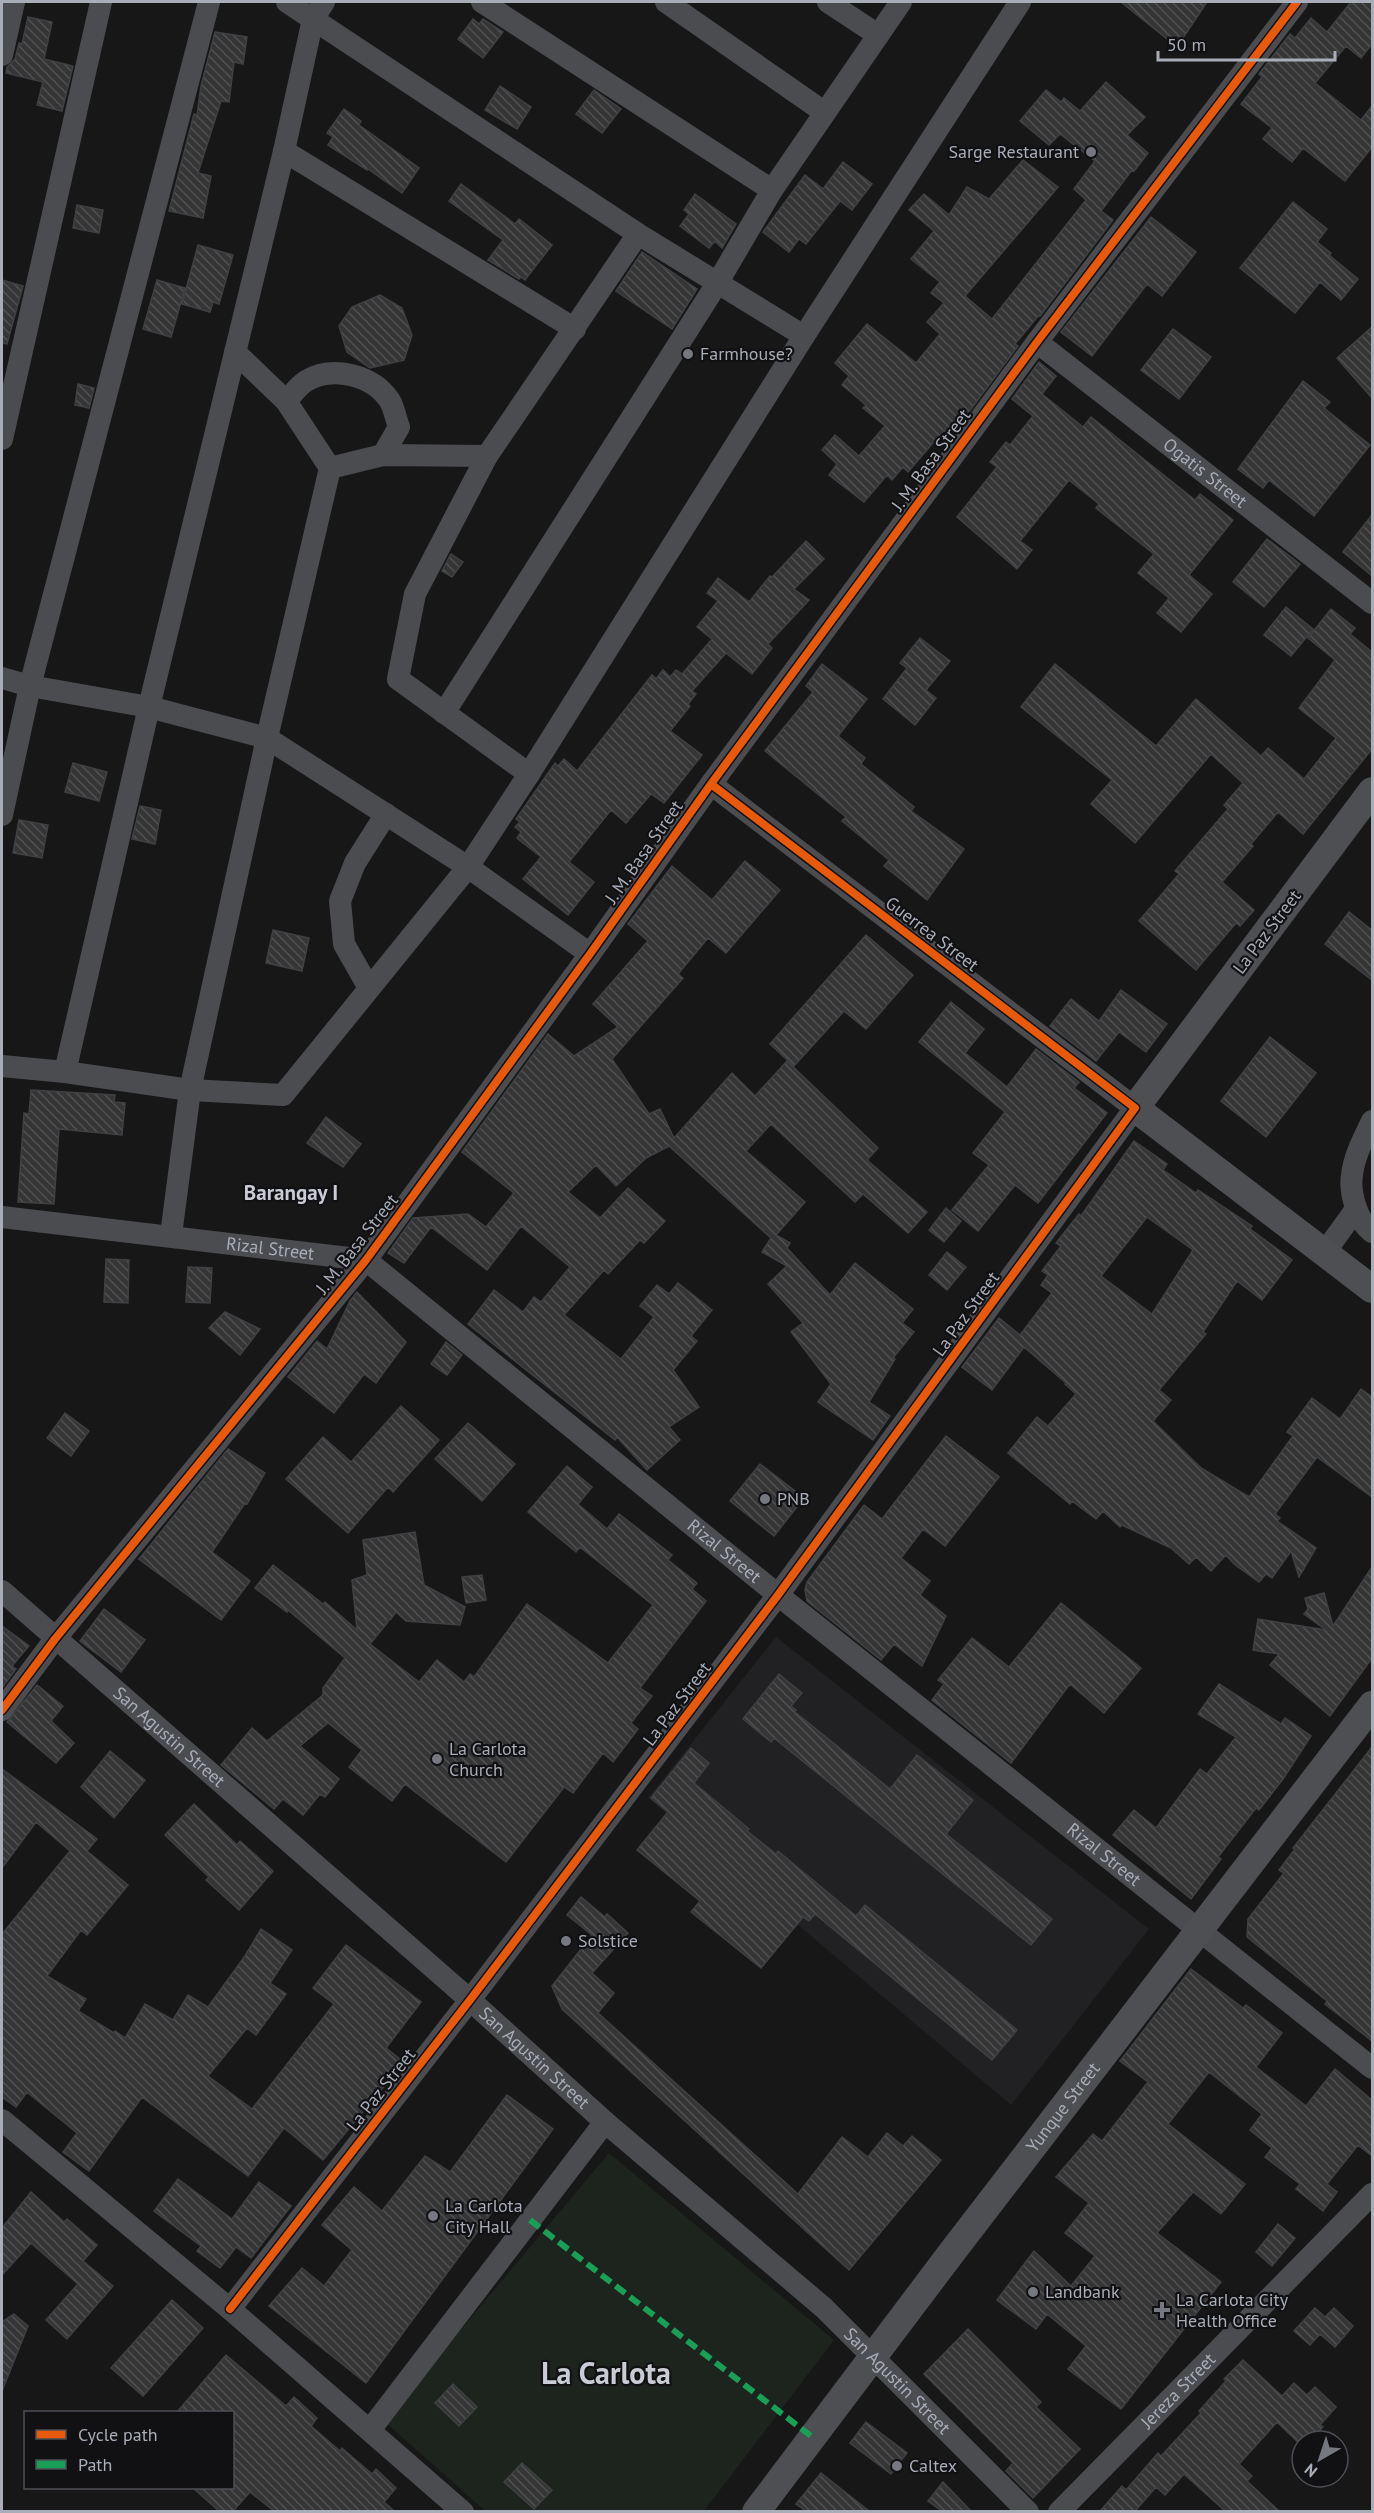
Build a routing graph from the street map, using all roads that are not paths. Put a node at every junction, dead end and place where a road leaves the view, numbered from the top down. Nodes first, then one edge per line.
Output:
1 (14, 2) edge
2 (101, 2) edge
3 (208, 2) edge
4 (287, 2) edge
5 (482, 2) edge
6 (666, 2) edge
7 (828, 2) edge
8 (901, 2) edge
9 (1297, 2) edge
10 (1014, 4) edge
11 (318, 10) edge
12 (878, 35) junction
13 (2, 55) edge
14 (824, 112) junction
15 (284, 152) junction
16 (772, 190) junction
17 (638, 234) junction
18 (718, 282) junction
19 (575, 329) junction
20 (804, 336) junction
21 (1037, 342) junction
22 (236, 352) junction
23 (285, 401) junction
24 (2, 440) edge
25 (383, 455) junction
26 (487, 456) junction
27 (330, 468) junction
28 (1372, 603) edge
29 (2, 678) edge
30 (30, 686) junction
31 (149, 707) junction
32 (444, 713) junction
33 (267, 738) junction
34 (529, 774) junction
35 (711, 784) junction
36 (1372, 791) edge
37 (386, 814) junction
38 (2, 815) edge
39 (468, 867) junction
40 (590, 954) junction
41 (369, 988) junction
42 (2, 1066) edge
43 (65, 1072) junction
44 (190, 1090) junction
45 (1135, 1108) junction
46 (1372, 1121) edge
47 (1356, 1209) junction
48 (2, 1217) edge
49 (1372, 1232) edge
50 (171, 1235) junction
51 (1325, 1252) junction
52 (366, 1260) junction
53 (1372, 1289) edge
54 (2, 1591) edge
55 (778, 1595) junction
56 (54, 1639) junction
57 (1372, 1705) edge
58 (2, 1710) edge
59 (1201, 1930) junction
60 (470, 2000) junction
61 (1372, 2068) edge
62 (2, 2120) edge
63 (605, 2122) junction
64 (1372, 2194) edge
65 (230, 2309) junction
66 (873, 2355) junction
67 (370, 2430) junction
68 (463, 2511) edge
69 (756, 2511) edge
70 (1028, 2511) edge
71 (1059, 2511) edge

1 - 13 street
2 - 24 street
3 - 30 street
4 - 11 street
5 - 16 street
6 - 14 street
7 - 12 street
8 - 12 street
9 - 21 street, J. M. Basa Street
10 - 20 street
11 - 15 street
11 - 17 street
12 - 14 street
14 - 16 street
15 - 19 street
15 - 22 street
16 - 18 street
17 - 18 street
17 - 19 street
18 - 20 street
18 - 32 street
19 - 26 street
20 - 34 street
21 - 28 street, Ogatis Street
21 - 35 street, J. M. Basa Street
22 - 23 street
22 - 31 street
23 - 25 street
23 - 27 street
25 - 26 street
25 - 27 street
26 - 32 street
27 - 33 street
29 - 30 street
30 - 31 street
30 - 38 street
31 - 33 street
31 - 43 street
32 - 34 street
33 - 37 street
33 - 44 street
34 - 39 street
35 - 40 street, J. M. Basa Street
35 - 45 street, Guerrea Street
36 - 45 main road, La Paz Street
37 - 39 street
37 - 41 street
39 - 40 street
39 - 41 street
40 - 52 street, J. M. Basa Street
41 - 44 street
42 - 43 street
43 - 44 street
44 - 50 street
45 - 51 main road, Guerrea Street
45 - 55 street, La Paz Street
46 - 47 street
47 - 49 street
47 - 51 street
48 - 50 street, Rizal Street
50 - 52 street, Rizal Street
51 - 53 main road, Guerrea Street
52 - 55 street, Rizal Street
52 - 56 street, J. M. Basa Street
54 - 56 street, San Agustin Street
55 - 59 street, Rizal Street
55 - 60 street, La Paz Street
56 - 58 street, J. M. Basa Street
56 - 60 street, San Agustin Street
57 - 59 main road, Yunque Street
59 - 61 street, Rizal Street
59 - 66 main road, Yunque Street
60 - 63 street, San Agustin Street
60 - 65 street, La Paz Street
62 - 65 street
63 - 66 street, San Agustin Street
63 - 67 street
64 - 71 street, Jereza Street
65 - 67 street
66 - 69 main road, Yunque Street
66 - 70 street, San Agustin Street
67 - 68 street

